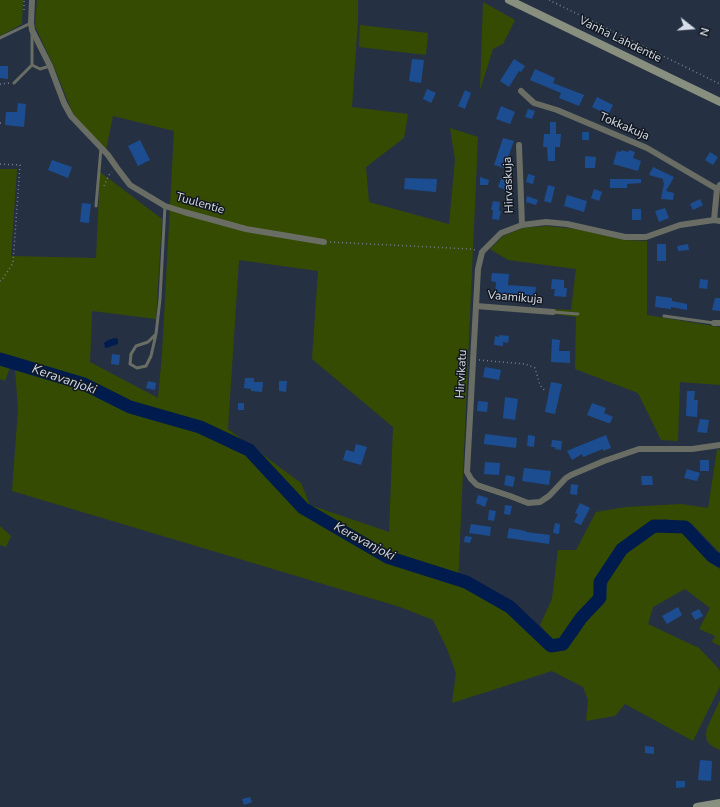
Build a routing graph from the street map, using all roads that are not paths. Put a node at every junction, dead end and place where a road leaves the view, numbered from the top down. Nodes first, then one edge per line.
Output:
1 (32, 0) edge
2 (510, 0) edge
3 (31, 26) junction
4 (0, 38) edge
5 (32, 65) junction
6 (50, 66) junction
7 (14, 83) road end
8 (521, 91) dead end
9 (720, 102) edge
10 (519, 145) dead end
11 (101, 148) junction
12 (719, 188) edge
13 (96, 206) dead end
14 (165, 206) junction
15 (717, 221) edge
16 (522, 225) junction
17 (324, 242) road end
18 (476, 306) junction
19 (553, 312) joint
20 (578, 314) dead end
21 (664, 316) dead end
22 (717, 323) edge
23 (156, 334) junction
24 (720, 445) edge
25 (720, 803) edge
26 (697, 807) edge

1 - 3 street, Tuulentie
2 - 9 main road, Vanha Lahdentie
3 - 4 lane
3 - 5 lane
3 - 6 street, Tuulentie
5 - 6 lane
5 - 7 lane
6 - 11 street, Tuulentie
8 - 12 street, Tokkakuja
10 - 16 street, Hirvaskuja
11 - 13 lane
11 - 14 street, Tuulentie
12 - 15 street
14 - 17 street, Tuulentie
14 - 23 lane
15 - 16 street
16 - 18 street, Hirvikatu
18 - 19 street, Vaamikuja
18 - 24 street, Hirvikatu
19 - 20 lane
21 - 22 lane
23 - 23 lane
25 - 26 main road

